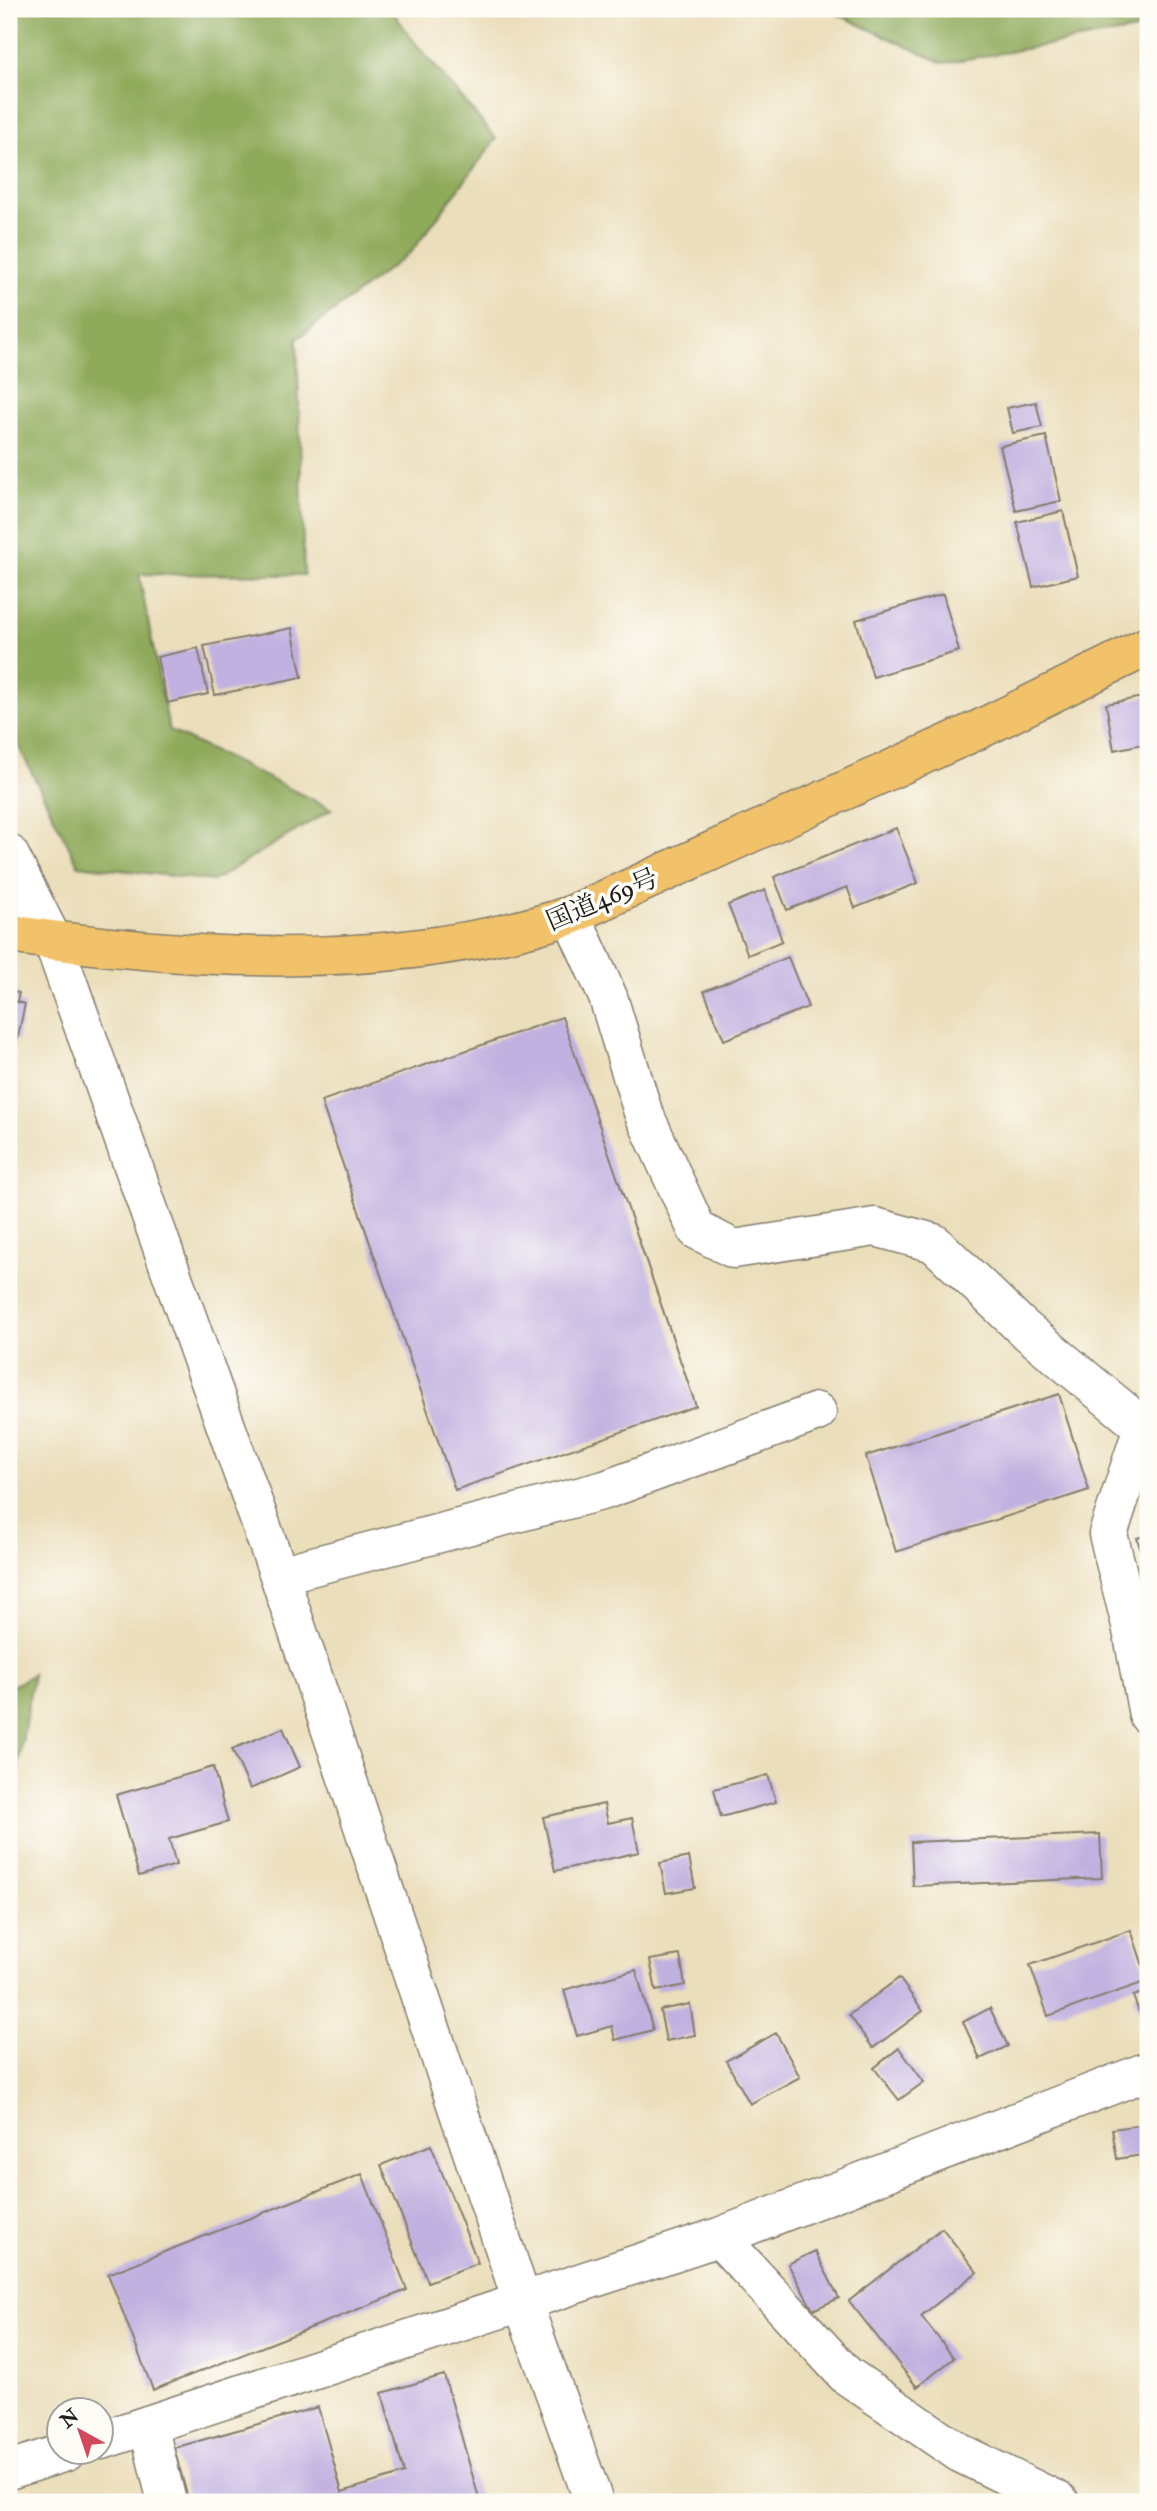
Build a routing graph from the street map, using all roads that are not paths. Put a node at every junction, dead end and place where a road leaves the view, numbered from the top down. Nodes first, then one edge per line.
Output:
1 (1148, 646) edge
2 (9, 855) edge
3 (571, 915) junction
4 (9, 934) edge
5 (53, 941) junction
6 (817, 1412) dead end
7 (1146, 1425) edge
8 (279, 1575) junction
9 (1148, 1715) edge
10 (1148, 2071) edge
11 (719, 2237) junction
12 (523, 2301) junction
13 (148, 2425) junction
14 (116, 2435) edge
15 (46, 2458) edge
16 (9, 2470) edge
17 (167, 2502) edge
18 (594, 2502) edge
19 (1060, 2502) edge

1 - 3 highway, 国道469号
2 - 5 street
3 - 5 highway, 国道469号
3 - 7 street
4 - 5 highway, 国道469号
5 - 8 street
6 - 8 street
7 - 9 street
8 - 12 street
10 - 11 street
11 - 12 street
11 - 19 street
12 - 13 street
12 - 18 street
13 - 14 street
13 - 17 street
15 - 16 street

